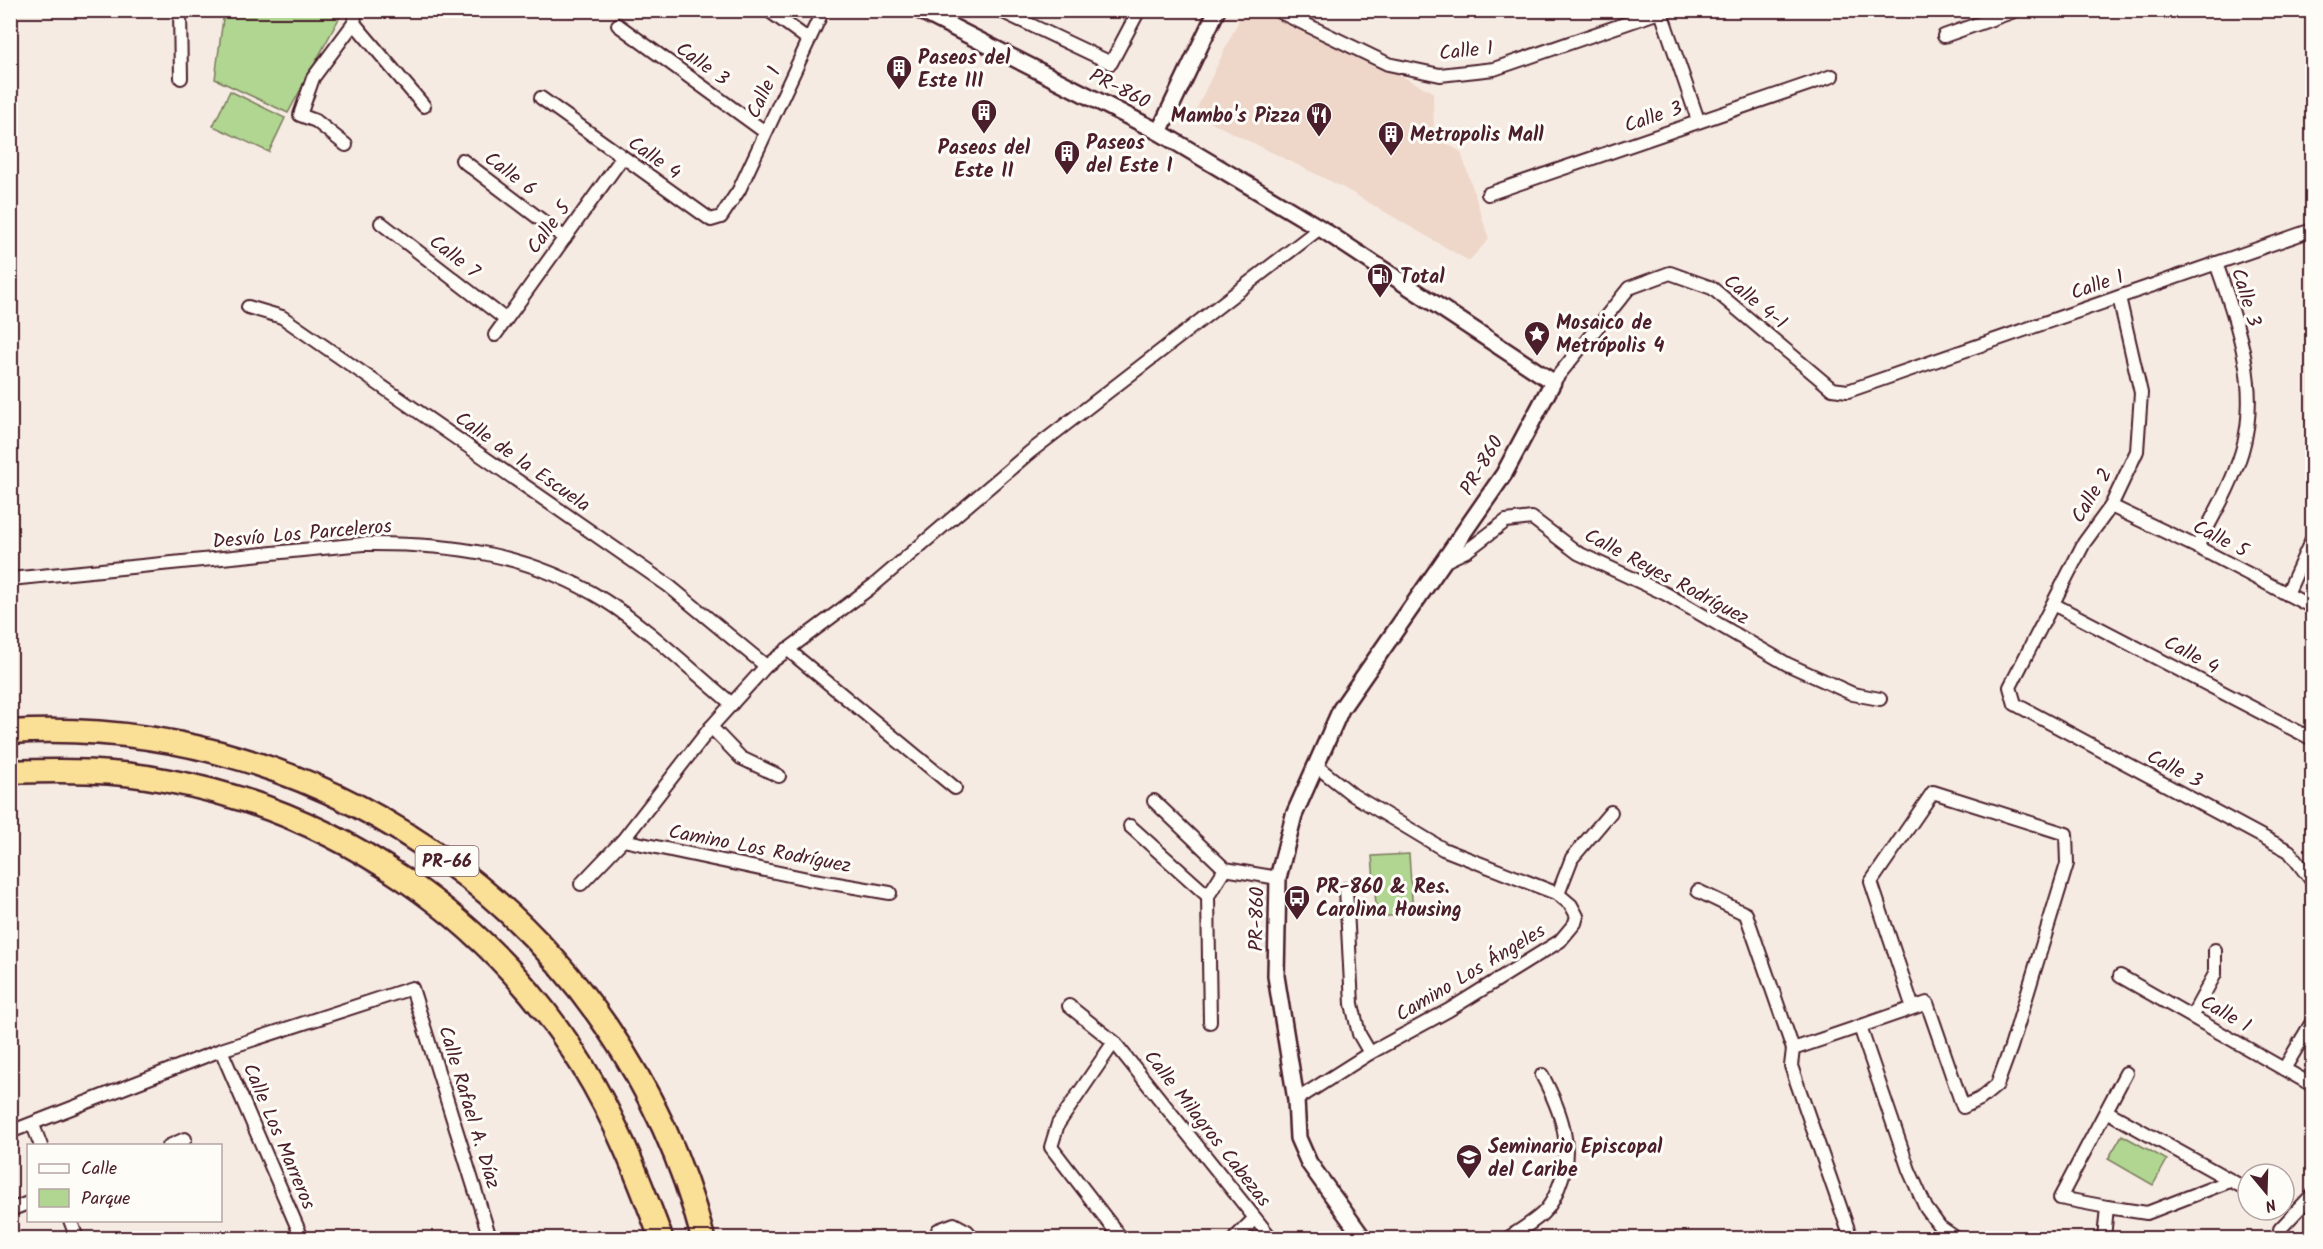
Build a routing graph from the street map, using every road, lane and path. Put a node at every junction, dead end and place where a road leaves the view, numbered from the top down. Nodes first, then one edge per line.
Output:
1 (180, 10) edge
2 (768, 10) edge
3 (823, 10) edge
4 (919, 10) edge
5 (999, 10) edge
6 (1139, 10) edge
7 (1217, 10) edge
8 (1276, 10) edge
9 (2017, 10) edge
10 (1663, 11) edge
11 (355, 17) edge
12 (618, 25) dead end
13 (1944, 36) dead end
14 (809, 40) junction
15 (1832, 76) dead end
16 (181, 78) dead end
17 (541, 98) dead end
18 (424, 106) dead end
19 (1698, 120) junction
20 (765, 132) junction
21 (1159, 132) junction
22 (346, 145) dead end
23 (622, 158) junction
24 (462, 160) dead end
25 (739, 190) joint
26 (1488, 194) dead end
27 (381, 223) dead end
28 (1320, 228) junction
29 (2313, 230) edge
30 (565, 238) junction
31 (2216, 263) junction
32 (2119, 297) junction
33 (248, 307) dead end
34 (505, 319) junction
35 (495, 335) dead end
36 (1893, 374) joint
37 (1553, 382) junction
38 (2111, 506) junction
39 (2313, 538) edge
40 (2198, 547) junction
41 (1443, 562) junction
42 (10, 579) edge
43 (2287, 594) junction
44 (2053, 604) junction
45 (2313, 607) edge
46 (787, 650) junction
47 (766, 666) junction
48 (1880, 699) dead end
49 (2013, 699) joint
50 (732, 704) junction
51 (711, 727) junction
52 (10, 732) edge
53 (2313, 739) edge
54 (1315, 765) junction
55 (60, 770) junction
56 (10, 772) edge
57 (779, 776) dead end
58 (10, 778) edge
59 (956, 788) dead end
60 (1154, 801) dead end
61 (1611, 812) dead end
62 (1130, 826) dead end
63 (622, 840) junction
64 (1225, 869) junction
65 (1278, 878) junction
66 (2313, 881) edge
67 (581, 884) dead end
68 (1346, 889) dead end
69 (1698, 891) dead end
70 (890, 892) dead end
71 (1558, 894) junction
72 (1208, 896) junction
73 (2215, 950) dead end
74 (2120, 976) dead end
75 (1068, 1006) dead end
76 (1913, 1008) junction
77 (2192, 1016) junction
78 (1210, 1022) dead end
79 (2313, 1022) edge
80 (1860, 1027) junction
81 (1114, 1042) junction
82 (1793, 1049) junction
83 (221, 1050) junction
84 (1370, 1053) junction
85 (2284, 1069) junction
86 (2126, 1073) dead end
87 (1542, 1075) dead end
88 (2313, 1085) edge
89 (1296, 1100) junction
90 (2106, 1112) junction
91 (33, 1125) junction
92 (10, 1132) edge
93 (185, 1139) dead end
94 (40, 1144) edge
95 (174, 1144) edge
96 (2230, 1181) junction
97 (2236, 1184) edge
98 (2313, 1195) edge
99 (27, 1203) edge
100 (2107, 1207) junction
101 (2296, 1207) edge
102 (10, 1210) edge
103 (1254, 1219) junction
104 (70, 1222) edge
105 (2284, 1222) edge
106 (2280, 1229) dead end
107 (938, 1230) dead end
108 (77, 1239) edge
109 (302, 1239) edge
110 (490, 1239) edge
111 (661, 1239) edge
112 (703, 1239) edge
113 (973, 1239) edge
114 (1121, 1239) edge
115 (1236, 1239) edge
116 (1271, 1239) edge
117 (1363, 1239) edge
118 (1508, 1239) edge
119 (1851, 1239) edge
120 (1956, 1239) edge
121 (2104, 1239) edge

1 - 16 street
2 - 14 street
3 - 14 street, Calle 1
4 - 21 street, PR-860 / PR-860
5 - 6 street
7 - 21 street
8 - 10 street, Calle 1
9 - 13 street
10 - 19 street
11 - 18 street
11 - 22 street
12 - 20 street, Calle 3
14 - 20 street, Calle 1
15 - 19 street, Calle 3
17 - 23 street, Calle 4
19 - 26 street, Calle 3
20 - 25 street, Calle 1
21 - 28 street, PR-860 / PR-860
23 - 25 street, Calle 4
23 - 30 street, Calle 5
24 - 30 street, Calle 6
27 - 34 street, Calle 7
28 - 37 street, PR-860 / PR-860
28 - 46 street
29 - 31 street, Calle 1
30 - 34 street, Calle 5
31 - 32 street, Calle 1
31 - 40 street, Calle 3
32 - 36 street, Calle 1
32 - 38 street, Calle 2
33 - 47 street, Calle de la Escuela
34 - 35 street, Calle 5
36 - 37 street, Calle 4-1
37 - 41 street, PR-860 / PR-860
38 - 40 street, Calle 5
38 - 44 street, Calle 2
39 - 43 street
40 - 43 street, Calle 5
41 - 48 street, Calle Reyes Rodríguez
41 - 54 street, PR-860 / PR-860
42 - 50 street, Desvío Los Parceleros
43 - 45 street, Calle 5
44 - 49 street, Calle 2
44 - 53 street, Calle 4
46 - 47 street
46 - 59 street
47 - 50 street
49 - 66 street, Calle 3
50 - 51 street
51 - 57 street
51 - 63 street
52 - 112 highway, PR-66
54 - 65 street, PR-860 / PR-860
54 - 71 street, Camino Los Ángeles
55 - 56 highway, PR-66
55 - 58 street
55 - 111 highway, PR-66
60 - 64 street
61 - 71 street
62 - 72 street
63 - 67 street
63 - 70 street, Camino Los Rodríguez
64 - 65 street
64 - 72 street
65 - 89 street, PR-860 / PR-860
68 - 84 street
69 - 82 street
71 - 84 street, Camino Los Ángeles
72 - 78 street
73 - 77 street
74 - 77 street, Calle 1
75 - 81 street, Calle Milagros Cabezas
76 - 76 street
76 - 80 street
77 - 85 street, Calle 1
79 - 85 street
80 - 82 street
80 - 120 street
81 - 103 street, Calle Milagros Cabezas
81 - 114 street
82 - 119 street
83 - 91 street
83 - 109 street, Calle Los Marreros
83 - 110 street, Calle Rafael A. Díaz
84 - 89 street, Camino Los Ángeles
85 - 88 street, Calle 1
86 - 90 street
87 - 118 street
89 - 117 street, PR-860 / PR-860
90 - 96 street
90 - 100 street
91 - 92 street
91 - 94 street
93 - 95 street
96 - 97 street
96 - 100 street
98 - 101 street
99 - 102 street
100 - 121 street
103 - 115 street
103 - 116 street, Calle Milagros Cabezas
104 - 108 street
105 - 106 street
107 - 113 street

